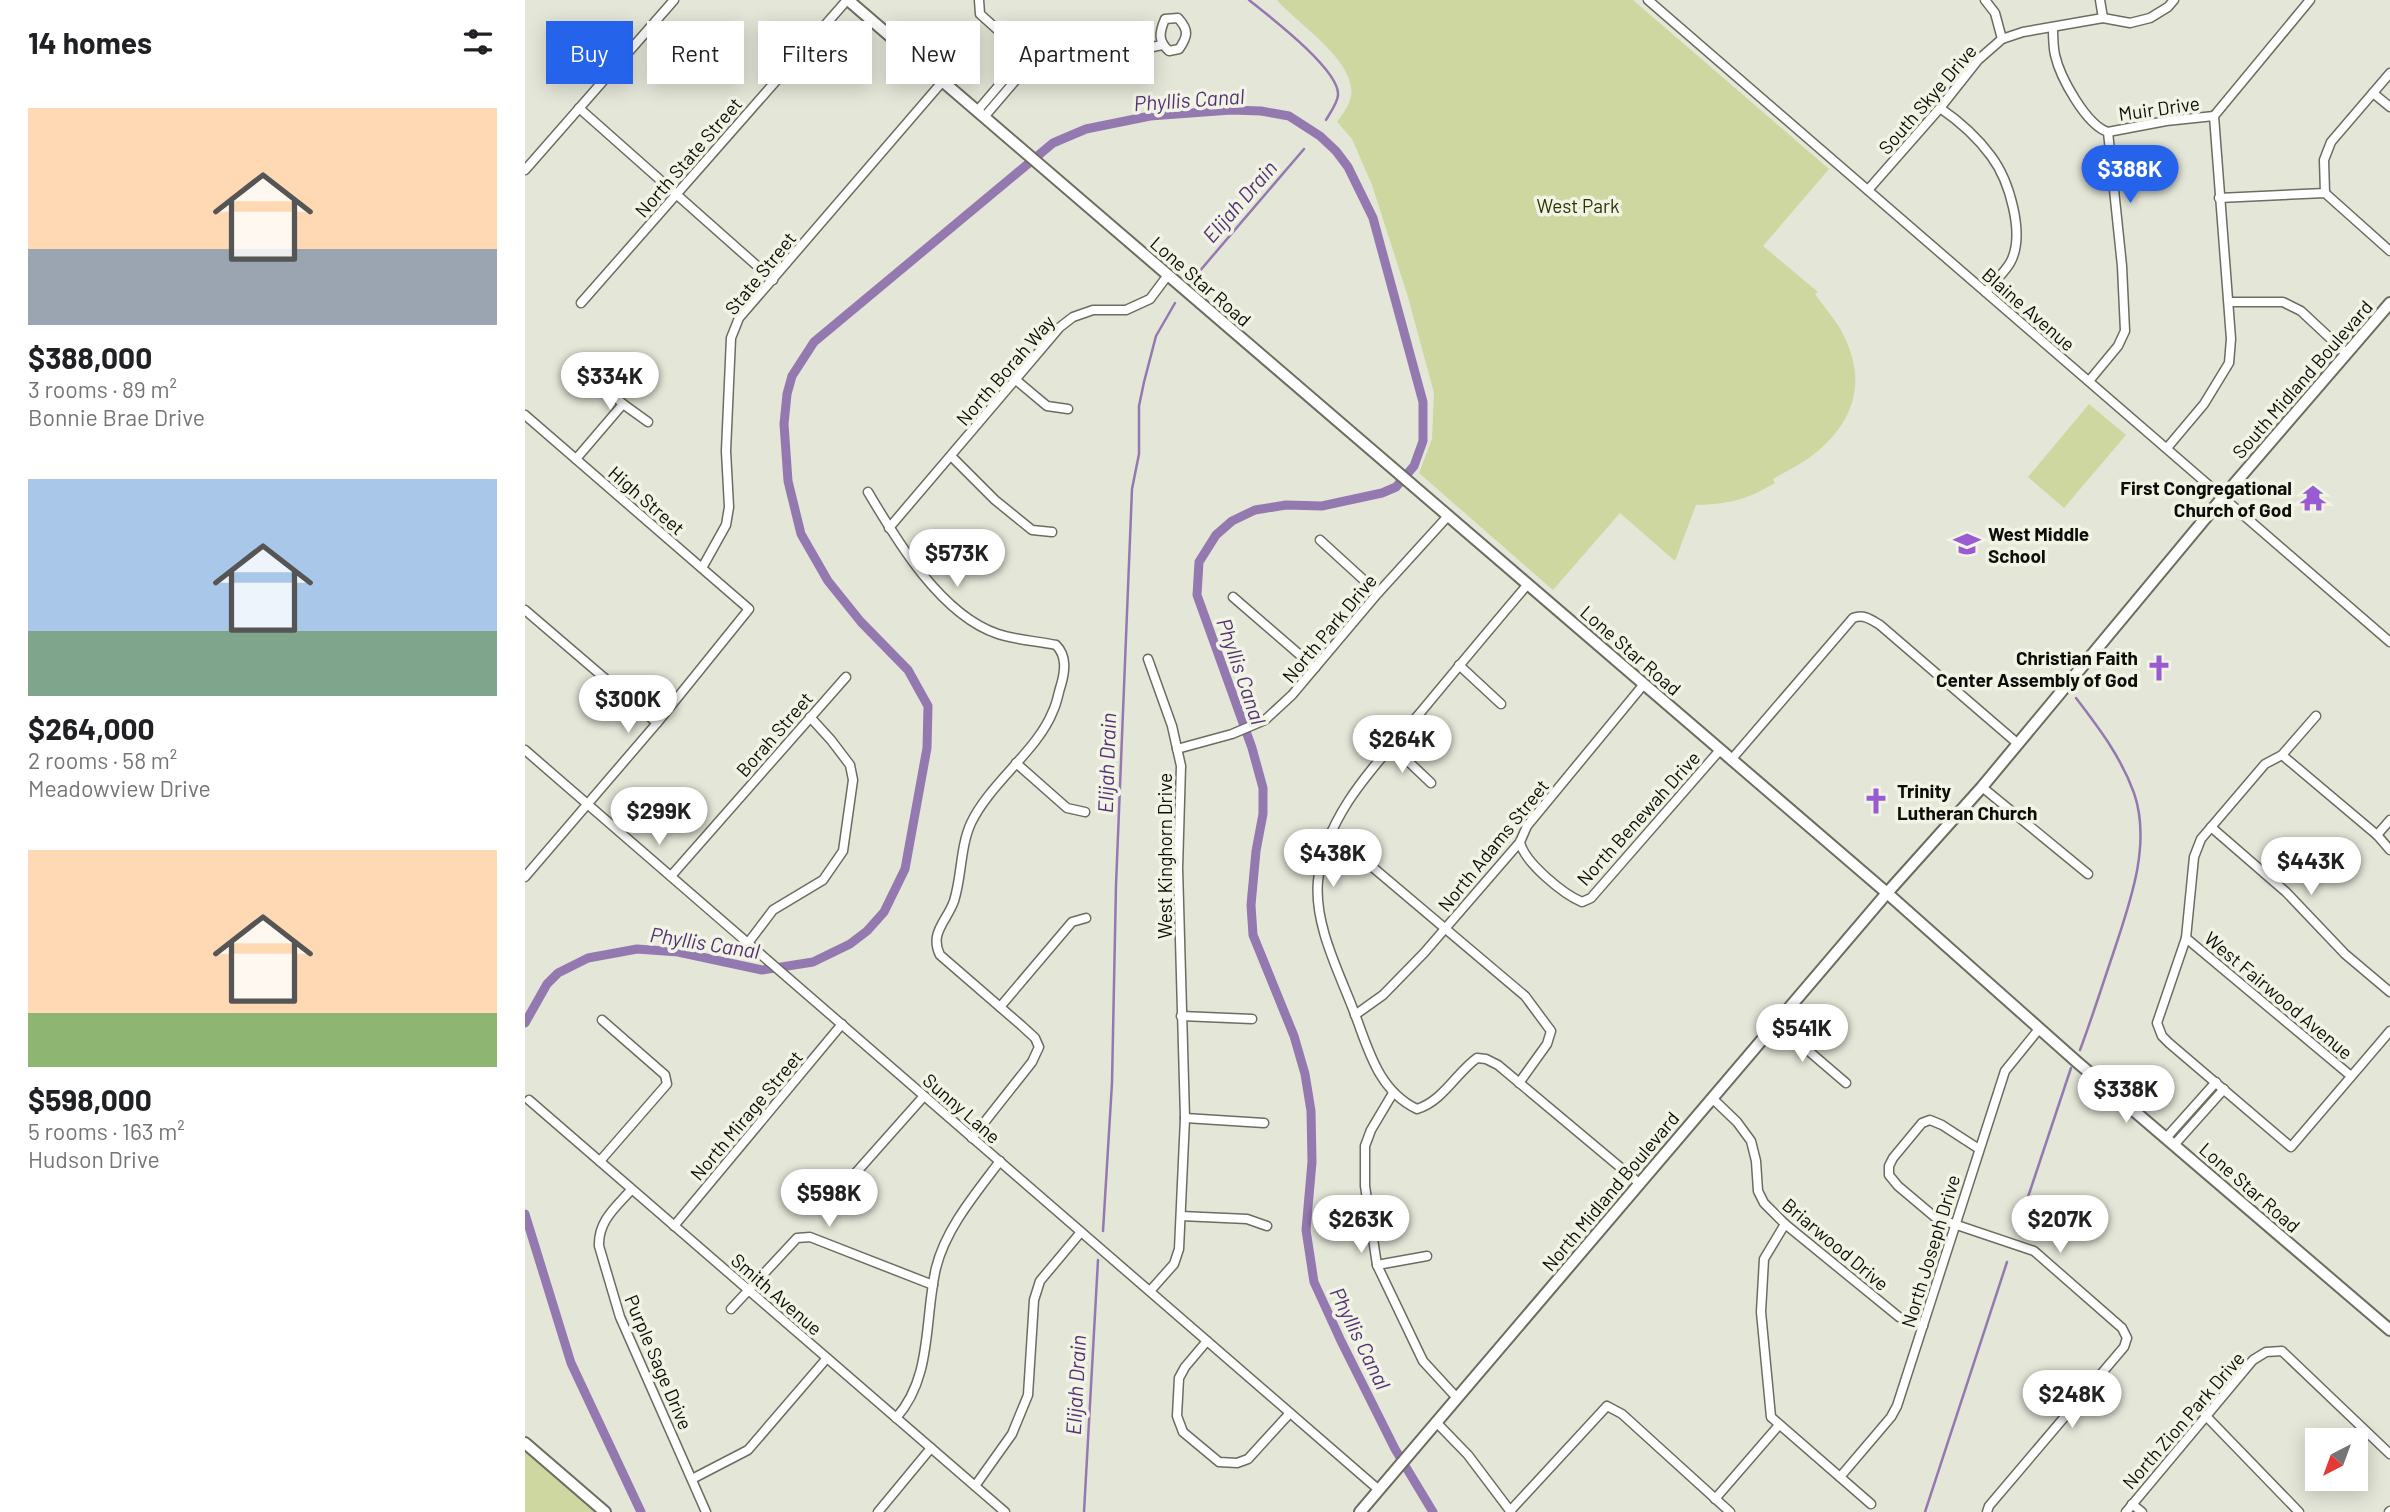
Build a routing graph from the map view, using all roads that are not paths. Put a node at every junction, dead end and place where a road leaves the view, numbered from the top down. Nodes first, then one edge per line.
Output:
1 (674, 0) edge
2 (847, 0) edge
3 (979, 0) edge
4 (1648, 0) edge
5 (1985, 0) edge
6 (2100, 0) edge
7 (2174, 0) edge
8 (2310, 0) edge
9 (2103, 18) junction
10 (994, 27) edge
11 (2053, 27) junction
12 (886, 33) edge
13 (2002, 39) junction
14 (1162, 45) dead end
15 (1154, 47) edge
16 (2390, 73) edge
17 (940, 84) edge
18 (947, 84) edge
19 (1006, 84) edge
20 (2373, 93) junction
21 (2390, 107) edge
22 (579, 108) junction
23 (1940, 108) junction
24 (981, 113) junction
25 (2214, 116) junction
26 (2108, 132) junction
27 (525, 170) edge
28 (1868, 190) junction
29 (2325, 193) junction
30 (676, 194) junction
31 (2220, 198) junction
32 (2390, 251) edge
33 (1168, 275) junction
34 (773, 280) junction
35 (1986, 292) junction
36 (2229, 302) junction
37 (581, 303) dead end
38 (2390, 303) edge
39 (2347, 354) junction
40 (593, 376) dead end
41 (1016, 380) junction
42 (2089, 381) junction
43 (623, 404) junction
44 (1068, 409) dead end
45 (525, 415) edge
46 (647, 422) dead end
47 (2167, 448) junction
48 (951, 456) junction
49 (576, 459) junction
50 (868, 492) dead end
51 (2223, 497) junction
52 (1448, 516) junction
53 (890, 528) junction
54 (1052, 532) dead end
55 (1320, 540) dead end
56 (702, 568) junction
57 (1528, 584) junction
58 (1378, 593) junction
59 (1233, 597) dead end
60 (525, 610) edge
61 (2390, 642) edge
62 (1149, 659) dead end
63 (1459, 665) junction
64 (1315, 668) junction
65 (846, 677) dead end
66 (1644, 684) junction
67 (1501, 704) dead end
68 (2316, 716) dead end
69 (810, 717) junction
70 (657, 723) junction
71 (2017, 743) junction
72 (1392, 746) junction
73 (1177, 749) junction
74 (525, 750) edge
75 (1720, 750) junction
76 (2282, 755) junction
77 (1731, 760) junction
78 (1016, 763) junction
79 (1431, 783) dead end
80 (1982, 787) junction
81 (587, 804) junction
82 (1085, 812) dead end
83 (2390, 820) edge
84 (2211, 827) junction
85 (1331, 832) junction
86 (2377, 835) junction
87 (1520, 842) junction
88 (2390, 850) edge
89 (2088, 874) dead end
90 (671, 876) junction
91 (525, 877) edge
92 (1887, 893) junction
93 (1086, 918) dead end
94 (1446, 928) junction
95 (2186, 938) junction
96 (748, 943) junction
97 (2390, 992) edge
98 (1000, 1007) junction
99 (1355, 1015) junction
100 (1181, 1016) junction
101 (1252, 1019) dead end
102 (603, 1020) dead end
103 (1776, 1023) junction
104 (842, 1024) junction
105 (2039, 1029) junction
106 (2390, 1031) edge
107 (2351, 1076) junction
108 (2216, 1082) junction
109 (1519, 1083) junction
110 (1846, 1083) dead end
111 (2224, 1089) junction
112 (1393, 1093) junction
113 (925, 1096) junction
114 (1712, 1098) junction
115 (529, 1100) dead end
116 (1185, 1118) junction
117 (1264, 1123) dead end
118 (972, 1138) junction
119 (2170, 1142) junction
120 (1979, 1149) junction
121 (600, 1161) junction
122 (999, 1161) junction
123 (853, 1176) dead end
124 (1639, 1184) junction
125 (631, 1190) junction
126 (1181, 1216) junction
127 (1785, 1224) junction
128 (1954, 1225) junction
129 (674, 1226) junction
130 (1268, 1226) dead end
131 (1081, 1232) junction
132 (1427, 1256) dead end
133 (1377, 1265) junction
134 (933, 1285) junction
135 (749, 1290) junction
136 (1150, 1291) junction
137 (731, 1309) dead end
138 (1923, 1326) junction
139 (2390, 1330) edge
140 (1207, 1341) junction
141 (827, 1358) junction
142 (1457, 1398) junction
143 (1290, 1412) junction
144 (2205, 1415) junction
145 (896, 1418) junction
146 (1436, 1422) junction
147 (1779, 1425) junction
148 (525, 1443) edge
149 (931, 1448) junction
150 (2390, 1454) edge
151 (1840, 1478) junction
152 (692, 1479) junction
153 (975, 1486) junction
154 (1379, 1490) junction
155 (1716, 1499) junction
156 (1871, 1504) dead end
157 (2132, 1504) junction
158 (605, 1512) edge
159 (706, 1512) edge
160 (878, 1512) edge
161 (1005, 1512) edge
162 (1360, 1512) edge
163 (1510, 1512) edge
164 (1730, 1512) edge
165 (1987, 1512) edge
166 (2126, 1512) edge
167 (2143, 1512) edge
168 (2299, 1512) edge

1 - 22 street
2 - 12 main road, Lone Star Road
2 - 30 street, North State Street
3 - 10 street
4 - 28 street, Blaine Avenue
5 - 13 street
6 - 9 street
7 - 9 street, South Skye Drive
8 - 25 street
9 - 11 street, South Skye Drive
11 - 13 street, South Skye Drive
11 - 26 street
13 - 23 street, South Skye Drive
14 - 15 street
16 - 20 street
17 - 34 street, State Street
18 - 24 main road, Lone Star Road
19 - 24 street
20 - 21 street
20 - 29 street
22 - 27 street
22 - 30 street
23 - 28 street, South Skye Drive
23 - 35 street
24 - 33 main road, Lone Star Road
25 - 26 street, Muir Drive
25 - 31 street
26 - 42 street
28 - 35 street, Blaine Avenue
29 - 31 street
29 - 32 street
30 - 34 street
30 - 37 street, North State Street
31 - 36 street
33 - 41 street, North Borah Way
33 - 52 main road, Lone Star Road
34 - 56 street, State Street
35 - 42 street, Blaine Avenue
36 - 39 street
36 - 47 street
38 - 39 main road, South Midland Boulevard
39 - 51 main road, South Midland Boulevard
40 - 43 street
41 - 44 street
41 - 48 street, North Borah Way
42 - 47 street, Blaine Avenue
43 - 46 street
43 - 49 street
45 - 49 street, High Street
47 - 51 street, Blaine Avenue
48 - 53 street, North Borah Way
48 - 54 street
49 - 56 street, High Street
50 - 53 street
51 - 61 street, Blaine Avenue
51 - 71 main road, South Midland Boulevard
52 - 57 main road, Lone Star Road
52 - 58 street, North Park Drive
53 - 78 street
55 - 58 street
56 - 70 street, High Street
57 - 63 street
57 - 66 main road, Lone Star Road
58 - 64 street, North Park Drive
59 - 64 street
60 - 70 street
62 - 73 street, West Kinghorn Drive
63 - 67 street
63 - 72 street
64 - 73 street, North Park Drive
65 - 69 street, Borah Street
66 - 75 main road, Lone Star Road
66 - 87 street, North Adams Street
68 - 76 street
69 - 90 street, Borah Street
69 - 96 street
70 - 81 street
71 - 77 street
71 - 80 main road, South Midland Boulevard
72 - 79 street
72 - 85 street
73 - 100 street, West Kinghorn Drive
74 - 81 street, Sunny Lane
75 - 77 main road, Lone Star Road
75 - 87 street, North Benewah Drive
76 - 84 street
76 - 86 street
77 - 92 main road, Lone Star Road
78 - 82 street
78 - 98 street
80 - 89 street
80 - 92 main road, South Midland Boulevard
81 - 90 street, Sunny Lane
81 - 91 street
83 - 86 street
84 - 95 street
84 - 97 street
85 - 94 street
85 - 99 street
86 - 88 street
87 - 94 street, North Adams Street
90 - 96 street, Sunny Lane
92 - 103 main road, North Midland Boulevard
92 - 105 main road, Lone Star Road
93 - 98 street
94 - 99 street, North Adams Street
94 - 109 street
95 - 107 street, West Fairwood Avenue
95 - 108 street
96 - 104 street, Sunny Lane
98 - 118 street
99 - 112 street
100 - 101 street
100 - 116 street, West Kinghorn Drive
102 - 121 street
103 - 110 street
103 - 114 main road, North Midland Boulevard
104 - 113 street, Sunny Lane
104 - 129 street, North Mirage Street
105 - 119 main road, Lone Star Road
105 - 120 street, North Joseph Drive
106 - 107 street
107 - 111 street
108 - 111 street
108 - 119 street
109 - 112 street
109 - 124 street
111 - 119 street
112 - 133 street
113 - 118 street, Sunny Lane
113 - 123 street
114 - 124 main road, North Midland Boulevard
114 - 127 street, Briarwood Drive
115 - 121 street, Smith Avenue
116 - 117 street
116 - 126 street, West Kinghorn Drive
118 - 122 street, Sunny Lane
119 - 139 main road, Lone Star Road
120 - 128 street, North Joseph Drive
120 - 128 street
121 - 125 street, Smith Avenue
122 - 131 street, Sunny Lane
122 - 134 street
124 - 142 main road, North Midland Boulevard
125 - 129 street, Smith Avenue
125 - 152 street, Purple Sage Drive
126 - 130 street
126 - 136 street, West Kinghorn Drive
127 - 138 street, Briarwood Drive
127 - 147 street
128 - 138 street, North Joseph Drive
128 - 165 street
129 - 135 street, Smith Avenue
131 - 136 street, Sunny Lane
131 - 153 street
132 - 133 street
133 - 142 street
134 - 135 street
134 - 145 street
135 - 137 street
135 - 141 street, Smith Avenue
136 - 140 street, Sunny Lane
138 - 151 street, North Joseph Drive
140 - 143 street, Sunny Lane
140 - 143 street
141 - 145 street, Smith Avenue
141 - 152 street
142 - 146 main road, North Midland Boulevard
143 - 154 street, Sunny Lane
144 - 150 street, North Zion Park Drive
144 - 157 street, North Zion Park Drive
144 - 168 street
145 - 149 street, Smith Avenue
146 - 154 main road, North Midland Boulevard
146 - 163 street
147 - 151 street
147 - 155 street
148 - 158 main road
149 - 153 street, Smith Avenue
149 - 160 street
151 - 156 street
152 - 159 street, Purple Sage Drive
153 - 161 street, Smith Avenue
154 - 162 main road, North Midland Boulevard
155 - 163 street
155 - 164 street
157 - 166 street, North Zion Park Drive
157 - 167 street

